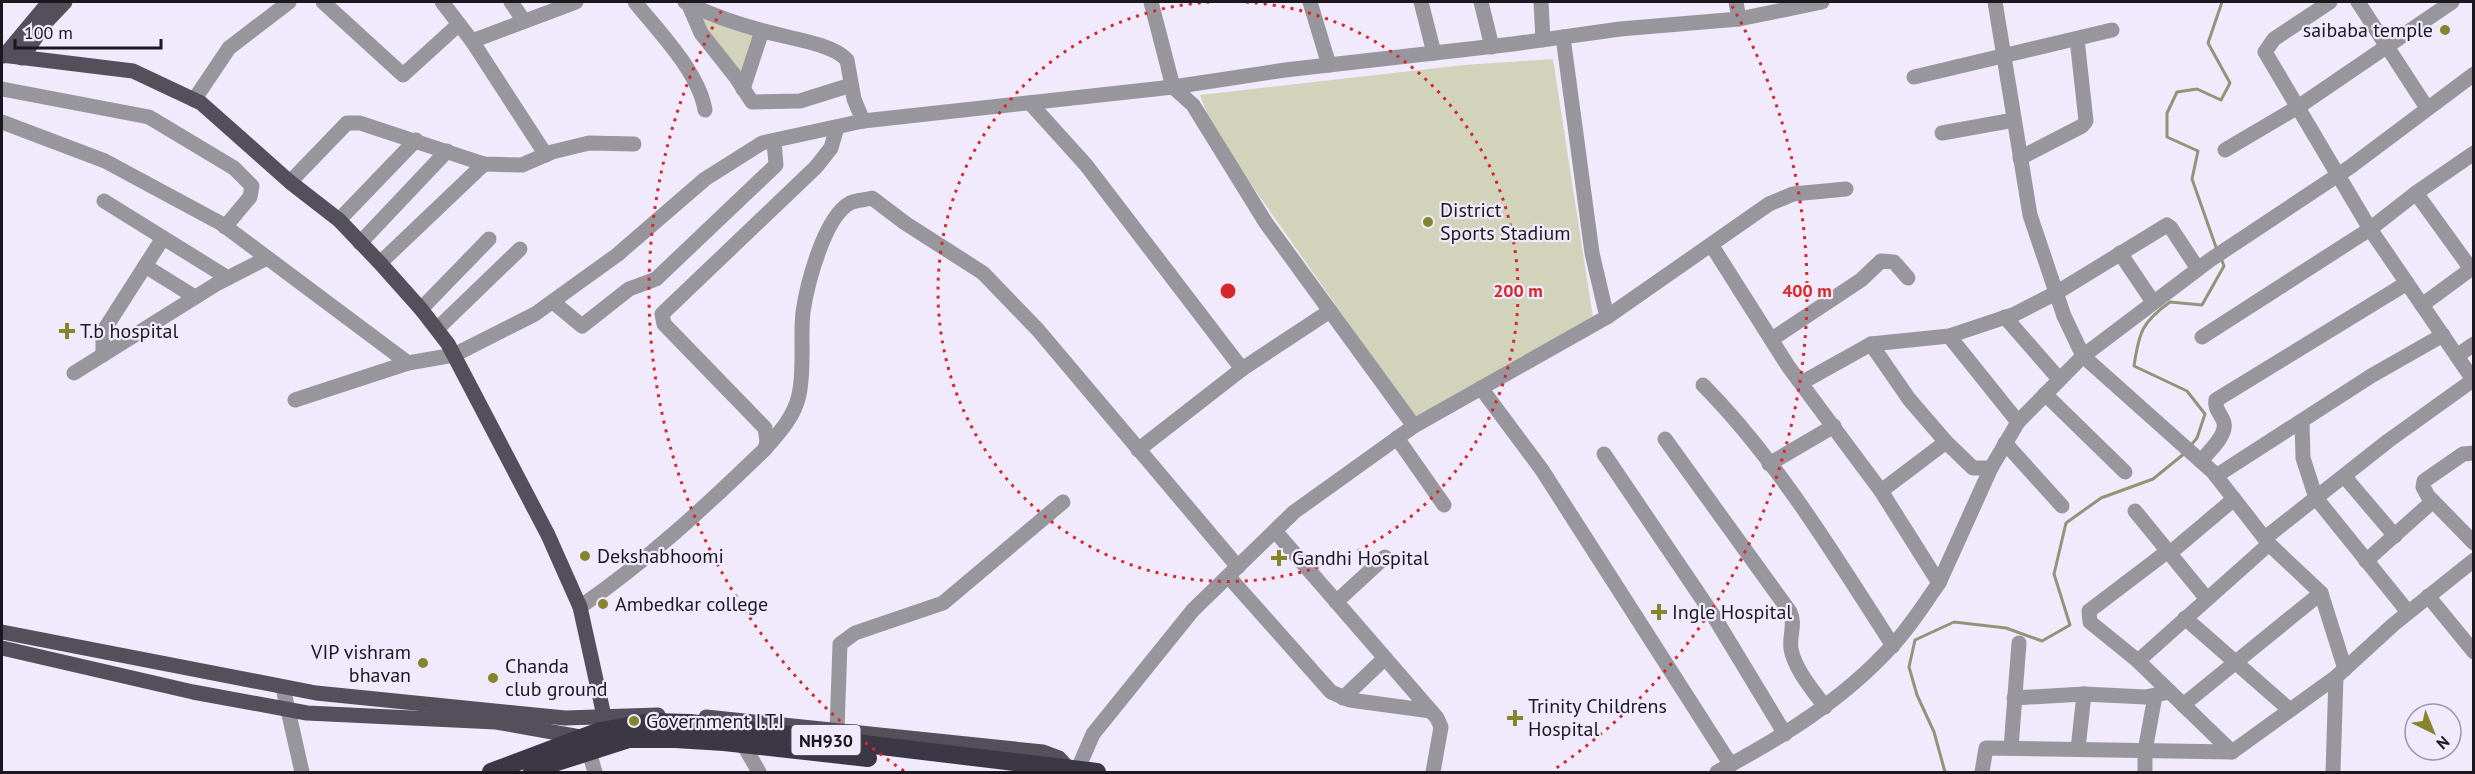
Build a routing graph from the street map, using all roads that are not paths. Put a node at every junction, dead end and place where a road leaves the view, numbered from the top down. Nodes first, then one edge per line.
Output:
1 (49, 2) edge
2 (65, 2) edge
3 (289, 2) edge
4 (323, 2) edge
5 (442, 2) edge
6 (511, 2) edge
7 (576, 2) edge
8 (635, 2) edge
9 (687, 2) edge
10 (1150, 2) edge
11 (1310, 2) edge
12 (1421, 2) edge
13 (1481, 2) edge
14 (1541, 2) edge
15 (1736, 2) edge
16 (1822, 2) edge
17 (1995, 2) edge
18 (2330, 2) edge
19 (2358, 2) edge
20 (2452, 2) edge
21 (1739, 18) junction
22 (524, 21) junction
23 (458, 25) junction
24 (2112, 30) dead end
25 (762, 31) junction
26 (1563, 37) junction
27 (2078, 39) junction
28 (1542, 40) junction
29 (472, 41) junction
30 (2387, 46) junction
31 (1492, 47) junction
32 (1434, 53) junction
33 (3, 56) edge
34 (2004, 56) junction
35 (22, 58) junction
36 (1329, 65) junction
37 (2474, 74) edge
38 (1914, 76) dead end
39 (851, 85) junction
40 (1173, 87) junction
41 (2, 89) edge
42 (743, 89) junction
43 (194, 100) junction
44 (1030, 103) junction
45 (2298, 107) junction
46 (2427, 108) junction
47 (705, 110) dead end
48 (2014, 120) junction
49 (863, 121) junction
50 (2, 122) edge
51 (837, 127) junction
52 (1942, 133) dead end
53 (416, 140) junction
54 (774, 141) junction
55 (634, 144) dead end
56 (2224, 150) dead end
57 (447, 151) junction
58 (2474, 153) edge
59 (546, 155) junction
60 (2020, 158) junction
61 (484, 164) junction
62 (2337, 176) junction
63 (290, 182) junction
64 (1846, 189) dead end
65 (2416, 193) junction
66 (104, 201) dead end
67 (339, 220) junction
68 (225, 226) junction
69 (2370, 229) junction
70 (162, 238) junction
71 (489, 239) dead end
72 (360, 243) junction
73 (1712, 246) junction
74 (520, 249) dead end
75 (2120, 253) junction
76 (267, 258) junction
77 (380, 262) junction
78 (2204, 264) junction
79 (145, 266) junction
80 (2472, 268) edge
81 (228, 278) junction
82 (1908, 278) dead end
83 (2407, 283) junction
84 (2056, 293) junction
85 (195, 297) junction
86 (553, 302) junction
87 (2153, 302) junction
88 (2422, 305) junction
89 (421, 309) junction
90 (1330, 311) junction
91 (1607, 317) junction
92 (2005, 317) junction
93 (437, 329) junction
94 (2443, 335) junction
95 (1949, 336) junction
96 (2202, 337) dead end
97 (1772, 339) junction
98 (1871, 344) junction
99 (2474, 344) edge
100 (103, 355) junction
101 (454, 355) junction
102 (2083, 356) junction
103 (2457, 356) junction
104 (408, 363) junction
105 (1242, 369) junction
106 (74, 374) dead end
107 (2059, 379) junction
108 (2473, 381) edge
109 (1801, 383) junction
110 (1703, 385) dead end
111 (1481, 388) junction
112 (2045, 394) junction
113 (295, 400) dead end
114 (2302, 421) junction
115 (2018, 422) junction
116 (1414, 426) junction
117 (1834, 426) junction
118 (1397, 438) junction
119 (1665, 440) dead end
120 (1946, 442) junction
121 (2006, 443) junction
122 (765, 449) junction
123 (1138, 450) junction
124 (2474, 453) edge
125 (1604, 454) dead end
126 (2198, 459) junction
127 (1769, 465) junction
128 (1991, 468) junction
129 (2125, 472) dead end
130 (2216, 476) junction
131 (2344, 476) junction
132 (1881, 491) junction
133 (2316, 498) junction
134 (2234, 499) junction
135 (2433, 501) junction
136 (1063, 502) dead end
137 (1444, 505) dead end
138 (2062, 506) dead end
139 (2135, 511) dead end
140 (1275, 531) junction
141 (2395, 536) junction
142 (2267, 541) junction
143 (2474, 543) edge
144 (2169, 552) junction
145 (1385, 557) dead end
146 (2474, 560) edge
147 (2366, 561) junction
148 (1233, 572) junction
149 (1939, 583) junction
150 (2321, 593) junction
151 (2428, 596) junction
152 (2207, 599) junction
153 (1336, 602) junction
154 (580, 607) junction
155 (2409, 612) junction
156 (2186, 618) junction
157 (2, 632) edge
158 (2019, 643) dead end
159 (1893, 646) junction
160 (2, 648) edge
161 (2474, 652) edge
162 (1385, 658) junction
163 (2138, 660) junction
164 (2236, 662) junction
165 (2340, 673) junction
166 (230, 677) junction
167 (283, 688) junction
168 (2170, 692) junction
169 (2084, 694) junction
170 (2155, 696) junction
171 (225, 698) junction
172 (1342, 698) junction
173 (2014, 698) junction
174 (2183, 705) junction
175 (1825, 707) junction
176 (288, 710) junction
177 (2290, 710) junction
178 (1431, 711) junction
179 (603, 716) junction
180 (837, 730) junction
181 (1785, 734) junction
182 (612, 744) junction
183 (743, 744) junction
184 (2011, 748) junction
185 (2078, 749) junction
186 (2145, 750) junction
187 (2232, 752) junction
188 (581, 754) junction
189 (1731, 765) junction
190 (549, 768) edge
191 (1073, 770) junction
192 (302, 772) edge
193 (491, 772) edge
194 (532, 772) edge
195 (595, 772) edge
196 (759, 772) edge
197 (995, 772) edge
198 (1097, 772) edge
199 (1433, 772) edge
200 (1717, 772) edge
201 (1982, 772) edge
202 (2145, 772) edge
203 (2333, 772) edge

1 - 33 main road
2 - 35 main road
3 - 43 street
4 - 23 street
5 - 23 street
6 - 22 street
7 - 22 street
8 - 47 street
9 - 25 street
9 - 42 street
10 - 40 street
11 - 36 street
12 - 32 street
13 - 31 street
14 - 28 street
15 - 21 street
16 - 21 street
17 - 34 street
18 - 45 street
19 - 30 street
20 - 30 street
21 - 26 street
22 - 29 street
23 - 29 street
24 - 27 street
25 - 39 street
25 - 42 street
26 - 28 street
26 - 91 street
27 - 34 street
27 - 60 street
28 - 31 street
29 - 59 street
30 - 45 street
30 - 46 street
31 - 32 street
32 - 36 street
33 - 35 main road
34 - 38 street
34 - 48 street
35 - 43 main road
36 - 40 street
37 - 46 street
39 - 42 street
39 - 49 street
40 - 44 street
40 - 90 street
41 - 68 street
43 - 63 main road
44 - 49 street
44 - 105 street
45 - 56 street
45 - 62 street
46 - 62 street
48 - 52 street
48 - 60 street
49 - 51 street
50 - 68 street
51 - 54 street
51 - 122 street
53 - 57 street
53 - 63 street
53 - 67 street
54 - 86 street
54 - 86 street
55 - 59 street
57 - 61 street
57 - 72 street
58 - 65 street
59 - 61 street
60 - 84 street
61 - 77 street
62 - 69 street
62 - 78 street
63 - 67 main road
64 - 73 street
65 - 69 street
65 - 80 street
66 - 70 street
67 - 72 main road
68 - 76 street
69 - 83 street
69 - 96 street
70 - 79 street
70 - 81 street
71 - 89 street
72 - 77 main road
73 - 91 street
73 - 97 street
74 - 93 street
75 - 78 street
75 - 84 street
75 - 87 street
76 - 81 street
76 - 104 street
77 - 89 main road
78 - 87 street
79 - 85 street
79 - 100 street
80 - 88 street
81 - 85 street
82 - 97 street
83 - 88 street
83 - 126 street
84 - 92 street
84 - 102 street
85 - 100 street
86 - 101 street
87 - 102 street
88 - 94 street
89 - 93 main road
90 - 105 street
90 - 116 street
91 - 111 street
92 - 95 street
92 - 107 street
93 - 101 main road
94 - 103 street
94 - 114 street
95 - 98 street
95 - 115 street
97 - 109 street
98 - 109 street
98 - 120 street
99 - 103 street
100 - 106 street
101 - 104 street
101 - 154 main road
102 - 107 street
102 - 126 street
103 - 108 street
104 - 113 street
105 - 123 street
107 - 112 street
108 - 131 street
109 - 117 street
110 - 127 street
111 - 116 street
111 - 189 street
112 - 115 street
112 - 129 street
114 - 130 street
114 - 133 street
115 - 121 street
116 - 118 street
117 - 127 street
117 - 132 street
118 - 137 street
118 - 140 street
119 - 175 street
120 - 128 street
120 - 132 street
121 - 128 street
121 - 138 street
122 - 123 street
122 - 154 street
123 - 148 street
124 - 135 street
125 - 181 street
126 - 130 street
127 - 159 street
128 - 149 street
130 - 134 street
131 - 133 street
131 - 141 street
132 - 149 street
133 - 142 street
133 - 147 street
134 - 142 street
134 - 144 street
135 - 141 street
135 - 143 street
136 - 180 street
139 - 144 street
140 - 148 street
140 - 153 street
141 - 147 street
142 - 150 street
142 - 152 street
144 - 152 street
144 - 163 street
145 - 153 street
146 - 151 street
147 - 155 street
148 - 172 street
148 - 191 street
149 - 159 street
150 - 164 street
150 - 165 street
151 - 155 street
151 - 161 street
152 - 156 street
153 - 162 street
154 - 179 main road
155 - 165 street
156 - 163 street
156 - 164 street
157 - 166 main road
158 - 173 street
159 - 175 street
160 - 171 main road
162 - 172 street
162 - 178 street
163 - 168 street
164 - 174 street
164 - 177 street
165 - 177 street
165 - 203 street
166 - 167 main road
166 - 171 main road
167 - 176 street
167 - 179 main road
168 - 170 street
168 - 174 street
169 - 170 street
169 - 173 street
169 - 185 street
170 - 186 street
171 - 176 main road
172 - 178 street
173 - 184 street
174 - 187 street
175 - 181 street
176 - 182 main road
176 - 192 street
177 - 187 street
178 - 199 street
179 - 180 main road
180 - 191 main road
181 - 189 street
182 - 183 highway, NH930
182 - 188 highway, NH930
183 - 196 street
183 - 197 highway, NH930
184 - 185 street
184 - 201 street
185 - 186 street
186 - 187 street
186 - 202 street
188 - 190 highway, NH930
188 - 195 street
189 - 200 street
190 - 194 highway, NH930
191 - 193 highway, NH930, bridge
191 - 198 highway, NH930

